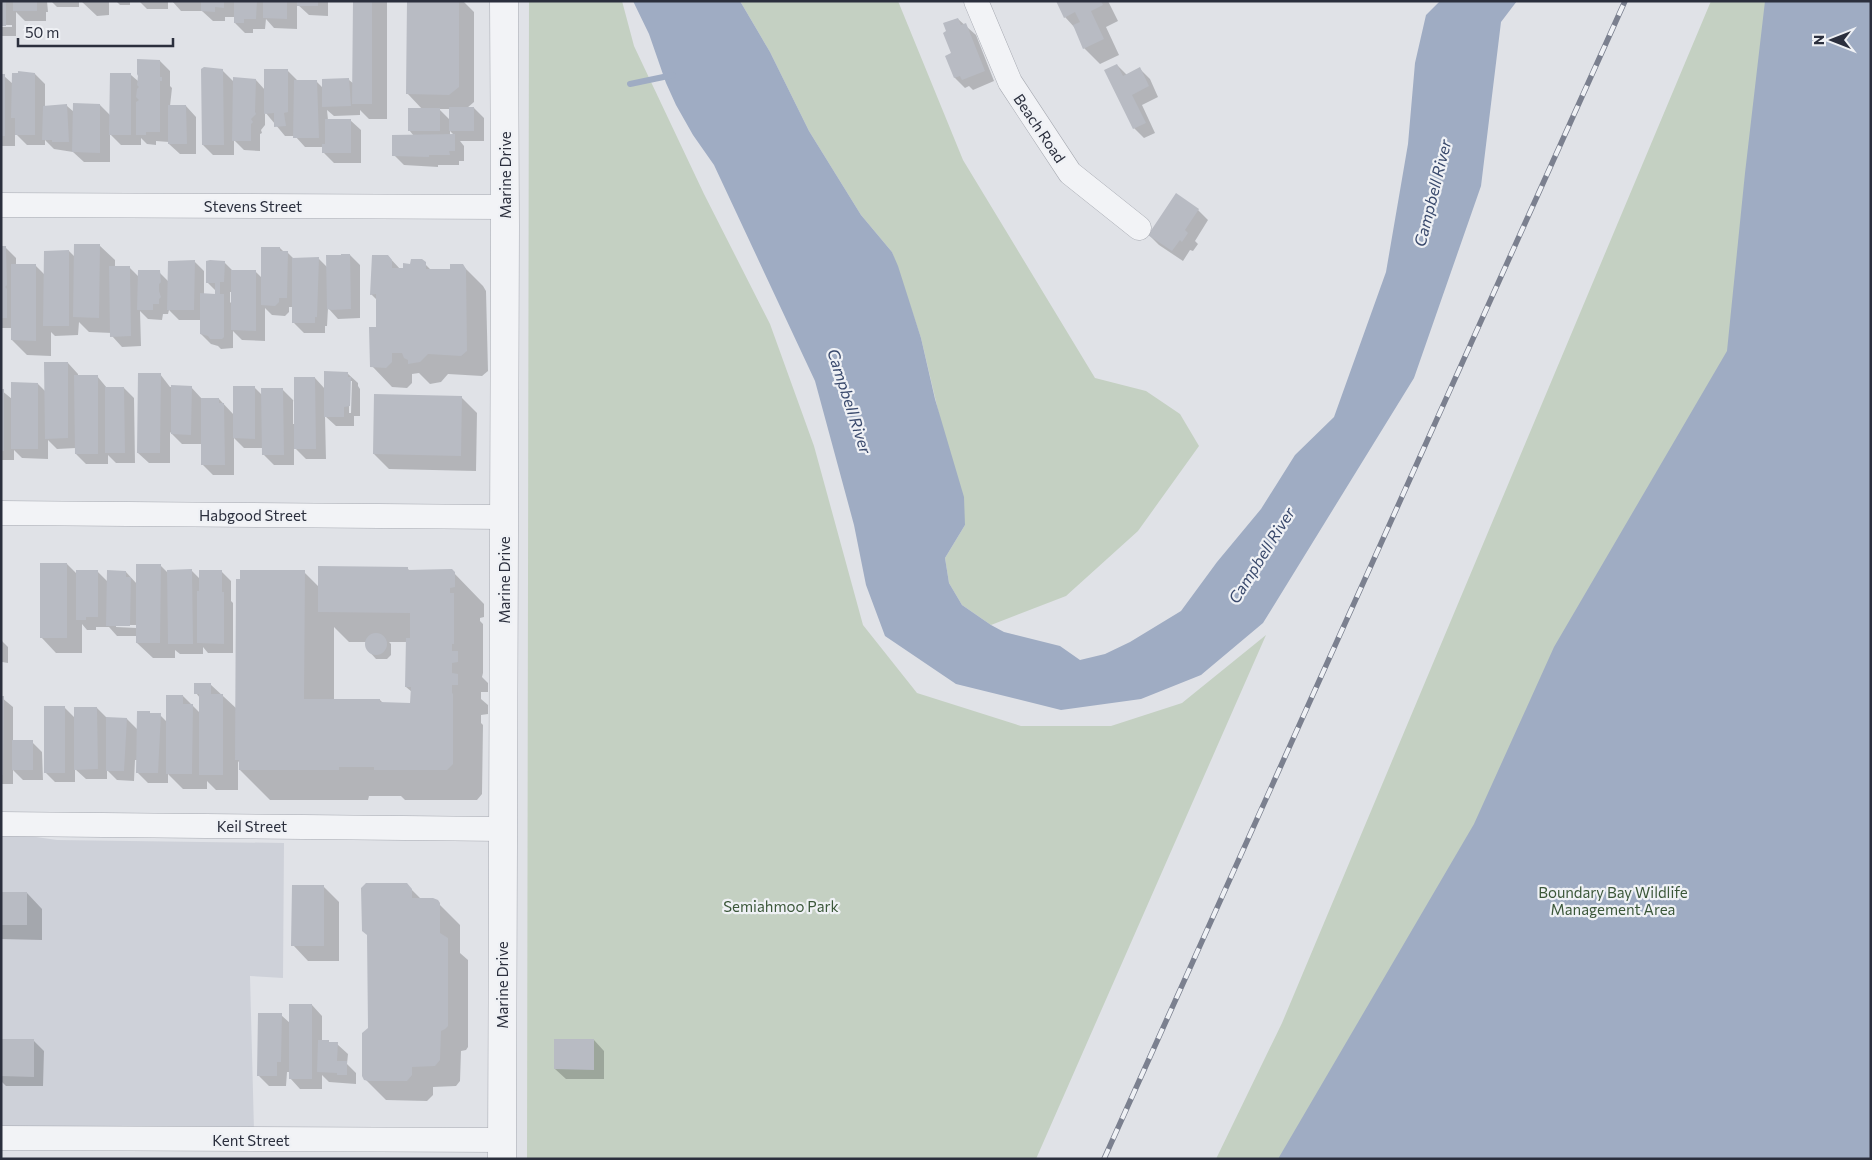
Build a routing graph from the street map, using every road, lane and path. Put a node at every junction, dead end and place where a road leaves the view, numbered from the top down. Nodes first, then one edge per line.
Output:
1 (504, 1) edge
2 (976, 1) edge
3 (1, 205) edge
4 (505, 207) junction
5 (1139, 228) dead end
6 (1, 513) edge
7 (504, 517) junction
8 (1, 824) edge
9 (503, 829) junction
10 (1, 1138) edge
11 (502, 1150) edge

1 - 4 street, Marine Drive
2 - 5 street, Beach Road
3 - 4 street, Stevens Street
4 - 7 street, Marine Drive
6 - 7 street, Habgood Street
7 - 9 street, Marine Drive
8 - 9 street, Keil Street
9 - 11 street, Marine Drive
10 - 11 street, Kent Street

